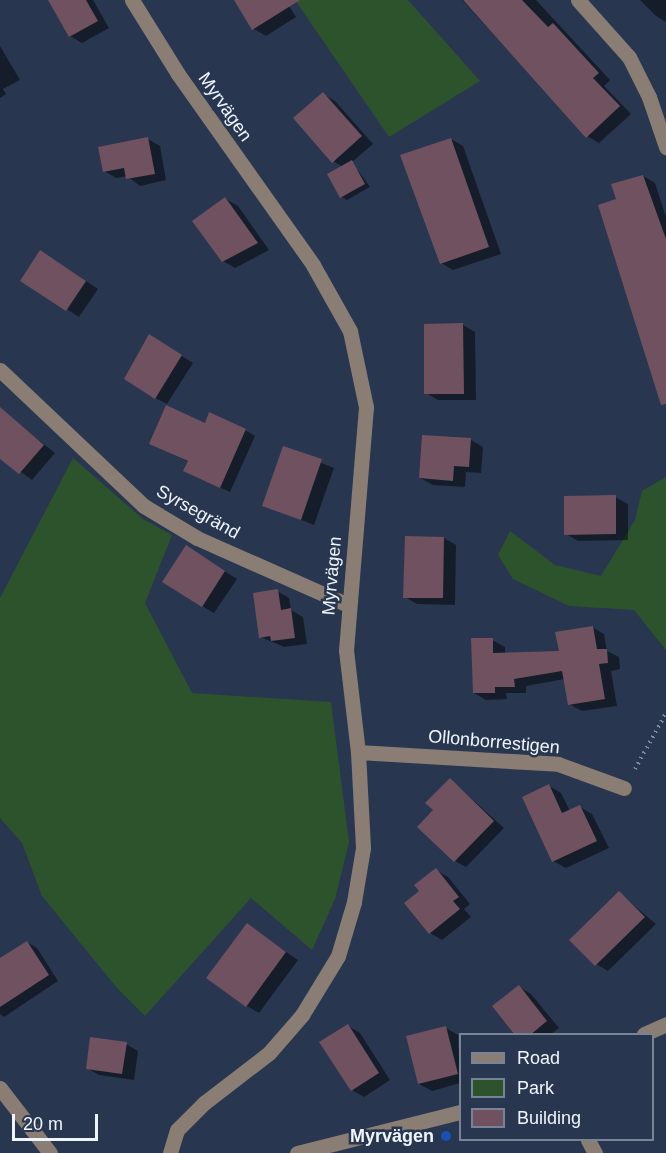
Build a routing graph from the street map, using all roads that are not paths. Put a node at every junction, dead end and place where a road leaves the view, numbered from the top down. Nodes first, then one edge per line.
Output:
1 (132, 0) edge
2 (578, 0) edge
3 (666, 147) edge
4 (0, 370) edge
5 (348, 605) junction
6 (358, 752) junction
7 (624, 788) road end
8 (666, 1024) edge
9 (648, 1033) edge
10 (0, 1088) edge
11 (459, 1112) edge
12 (50, 1153) edge
13 (170, 1153) edge
14 (297, 1153) edge

1 - 5 street, Myrvägen
2 - 3 street
4 - 5 street, Syrsegränd
5 - 6 street, Myrvägen
6 - 7 street, Ollonborrestigen
6 - 13 street, Myrvägen
8 - 9 street
10 - 12 street
11 - 14 street

